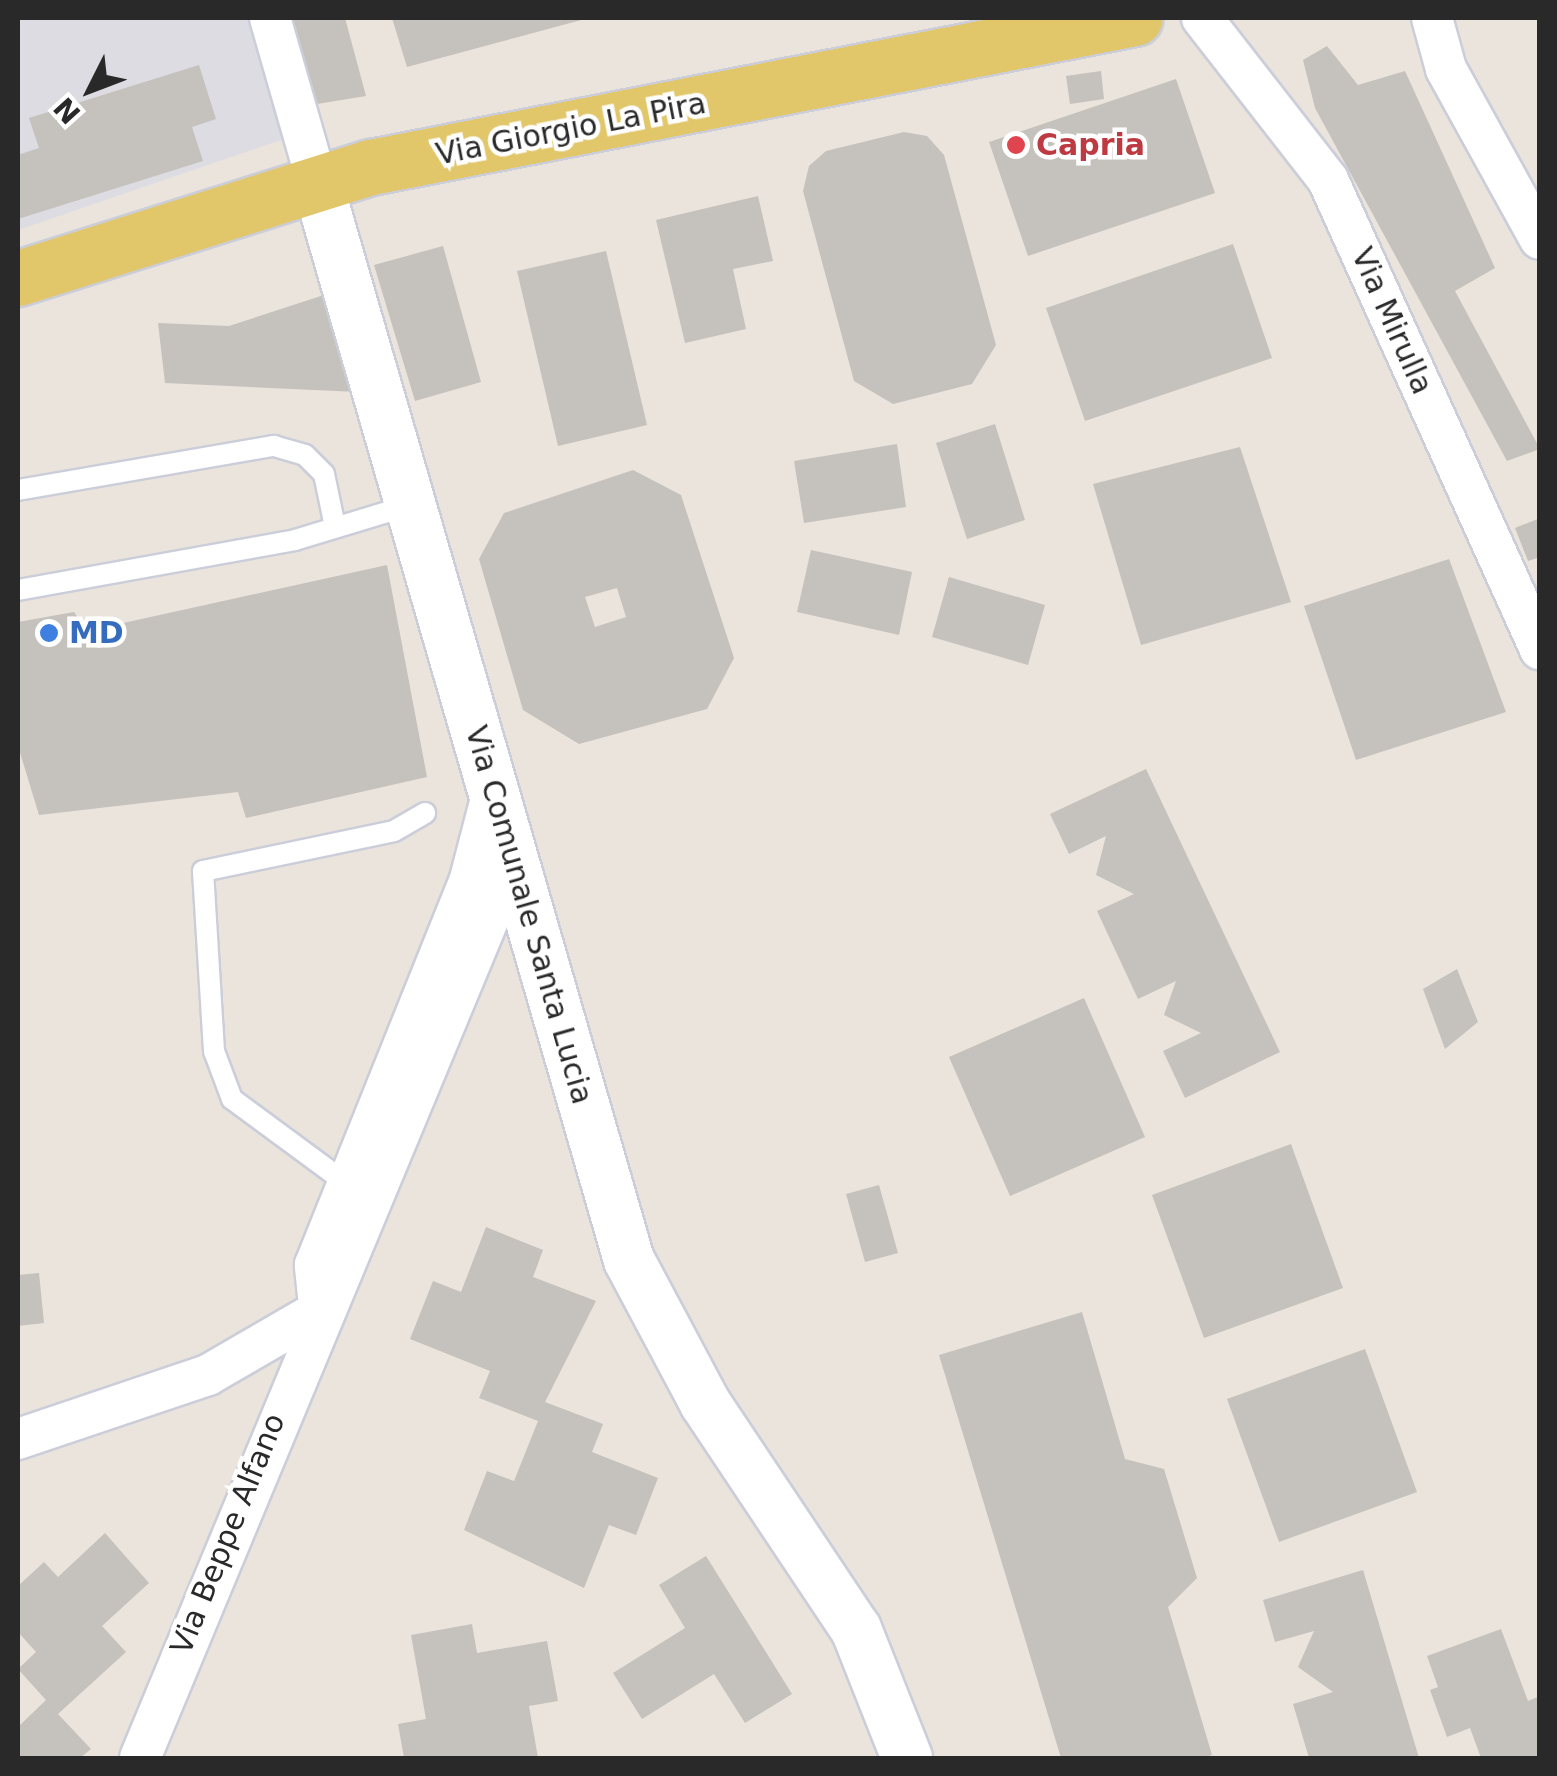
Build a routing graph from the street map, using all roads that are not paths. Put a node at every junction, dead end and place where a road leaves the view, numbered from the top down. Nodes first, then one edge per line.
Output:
1 (270, 18) edge
2 (1135, 18) edge
3 (1202, 18) edge
4 (1432, 18) edge
5 (317, 182) junction
6 (1537, 246) edge
7 (18, 278) edge
8 (18, 490) edge
9 (412, 505) junction
10 (334, 522) junction
11 (18, 590) edge
12 (1540, 649) edge
13 (494, 787) junction
14 (425, 813) dead end
15 (513, 860) junction
16 (346, 1183) junction
17 (320, 1310) junction
18 (18, 1439) edge
19 (140, 1758) edge
20 (907, 1758) edge

1 - 5 street, Via Comunale Santa Lucia
2 - 5 main road, Via Giorgio La Pira
3 - 12 street, Via Mirulla
4 - 6 street
5 - 7 main road, Via Giorgio La Pira
5 - 9 street, Via Comunale Santa Lucia
8 - 10 lane
9 - 10 lane
9 - 13 street, Via Comunale Santa Lucia
10 - 11 lane
13 - 15 street, Via Comunale Santa Lucia
13 - 16 street
14 - 16 lane
15 - 17 street, Via Beppe Alfano
15 - 20 street, Via Comunale Santa Lucia
16 - 17 street
17 - 18 street
17 - 19 street, Via Beppe Alfano

